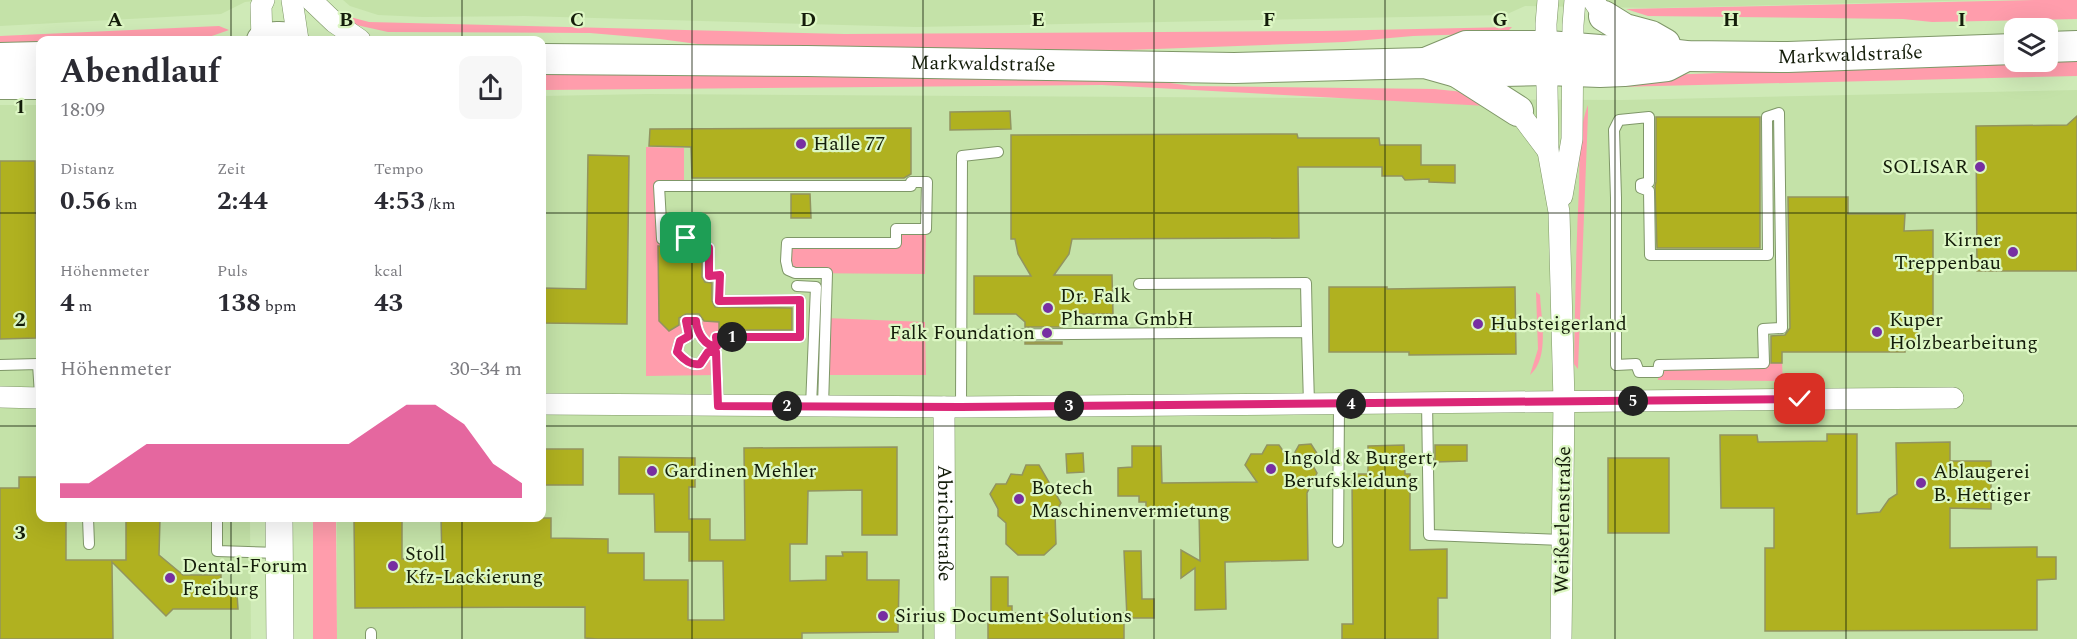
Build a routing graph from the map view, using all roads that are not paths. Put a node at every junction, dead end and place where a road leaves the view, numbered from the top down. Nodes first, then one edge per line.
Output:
1 (264, 0) edge
2 (292, 0) edge
3 (311, 0) edge
4 (1548, 0) edge
5 (1575, 0) edge
6 (1598, 8) edge
7 (262, 36) edge
8 (297, 36) edge
9 (354, 36) edge
10 (2077, 46) edge
11 (2058, 47) edge
12 (2004, 49) edge
13 (1686, 56) junction
14 (0, 57) edge
15 (36, 57) edge
16 (546, 59) edge
17 (1560, 59) junction
18 (1425, 63) junction
19 (1456, 72) junction
20 (0, 84) edge
21 (36, 84) edge
22 (1518, 111) joint
23 (1548, 151) junction
24 (998, 152) dead end
25 (1559, 212) junction
26 (1140, 284) dead end
27 (797, 286) dead end
28 (821, 287) junction
29 (1307, 332) junction
30 (960, 334) junction
31 (36, 364) edge
32 (0, 365) edge
33 (1658, 372) joint
34 (0, 397) edge
35 (36, 397) edge
36 (1953, 398) dead end
37 (1426, 401) junction
38 (1564, 401) junction
39 (546, 404) edge
40 (1309, 404) junction
41 (1339, 405) junction
42 (718, 406) junction
43 (817, 406) junction
44 (952, 407) junction
45 (88, 522) edge
46 (217, 522) edge
47 (279, 522) edge
48 (1563, 540) junction
49 (1338, 542) dead end
50 (89, 544) dead end
51 (279, 553) junction
52 (280, 639) edge
53 (945, 639) edge
54 (1561, 639) edge

1 - 7 street
2 - 8 street
3 - 9 street
4 - 17 street
5 - 17 street
6 - 13 main road
10 - 11 main road
12 - 13 main road, Markwaldstraße
13 - 17 main road, Markwaldstraße
14 - 15 main road
16 - 18 main road, Markwaldstraße
17 - 18 main road, Markwaldstraße
17 - 19 main road, Markwaldstraße
17 - 23 street, Weißerlenstraße
17 - 25 street, Weißerlenstraße
18 - 19 main road, Markwaldstraße
19 - 22 main road
20 - 21 main road
22 - 23 street
23 - 25 street, Weißerlenstraße
24 - 30 lane
25 - 38 street, Weißerlenstraße
26 - 29 lane
27 - 28 lane
28 - 42 lane
28 - 43 lane
29 - 30 lane
29 - 40 lane
30 - 44 lane
31 - 32 lane
33 - 33 lane
34 - 35 street
36 - 38 street
37 - 38 street
37 - 41 street
37 - 48 lane
38 - 48 street, Weißerlenstraße
39 - 42 street
40 - 41 street
40 - 44 street
41 - 49 lane
42 - 43 street
43 - 44 street
44 - 53 street, Abrichstraße
45 - 50 lane
46 - 51 lane
47 - 51 street
48 - 54 street, Weißerlenstraße
51 - 52 street

